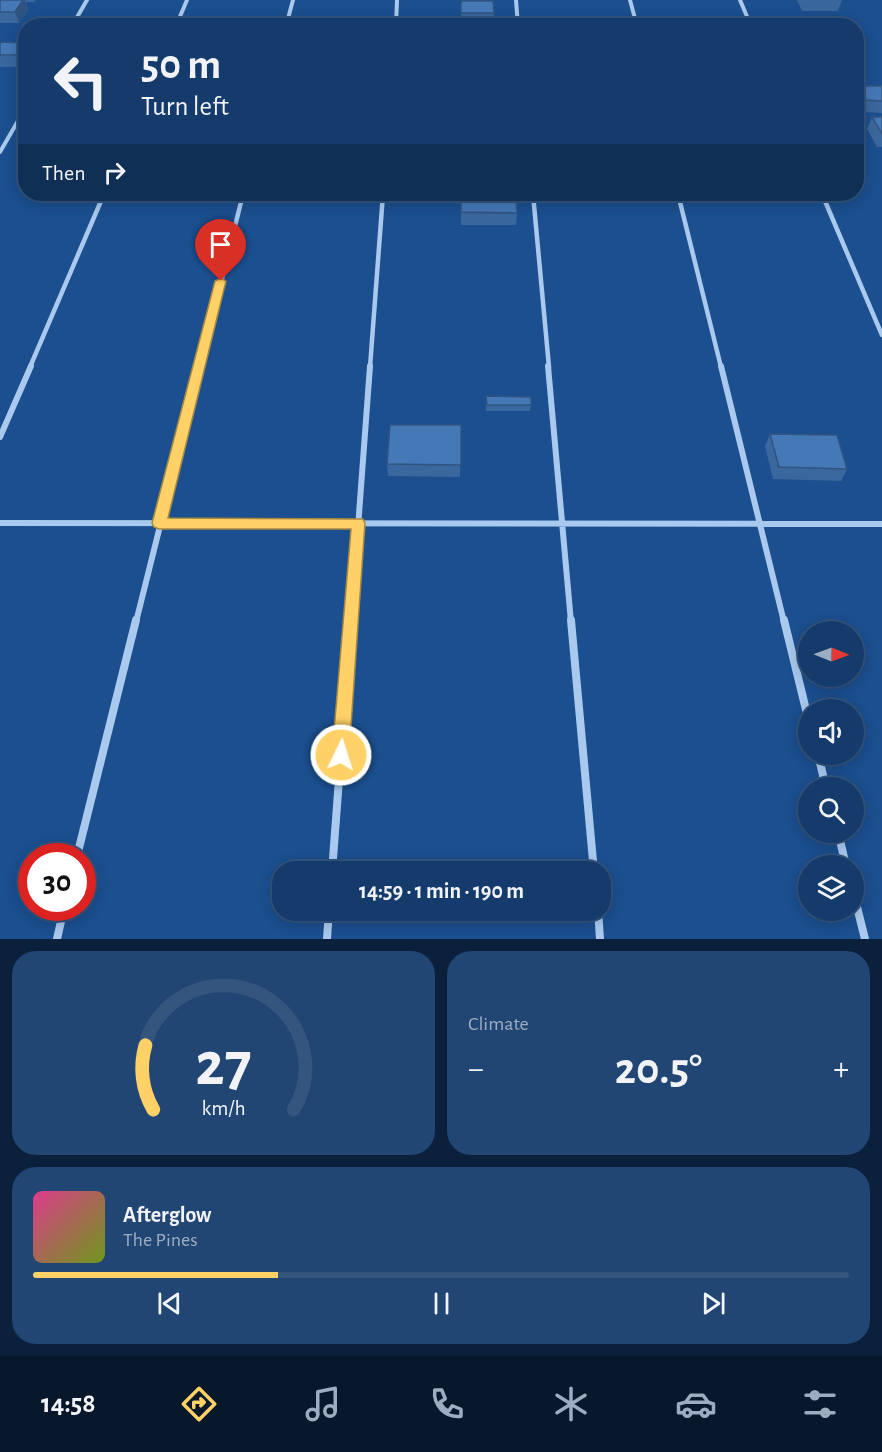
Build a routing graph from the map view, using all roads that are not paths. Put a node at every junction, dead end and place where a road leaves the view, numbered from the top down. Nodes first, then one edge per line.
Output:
1 (87, 0) edge
2 (187, 0) edge
3 (293, 0) edge
4 (397, 0) edge
5 (516, 0) edge
6 (630, 0) edge
7 (740, 0) edge
8 (77, 18) edge
9 (179, 18) edge
10 (288, 18) edge
11 (396, 18) edge
12 (517, 18) edge
13 (635, 18) edge
14 (748, 18) edge
15 (18, 121) edge
16 (0, 152) edge
17 (101, 201) edge
18 (241, 201) edge
19 (382, 201) edge
20 (534, 201) edge
21 (680, 201) edge
22 (825, 201) edge
23 (882, 335) edge
24 (0, 437) edge
25 (0, 523) edge
26 (159, 523) junction
27 (358, 523) junction
28 (563, 524) junction
29 (759, 524) junction
30 (882, 524) edge
31 (803, 699) edge
32 (80, 843) edge
33 (333, 861) edge
34 (593, 861) edge
35 (61, 921) edge
36 (328, 921) edge
37 (599, 921) edge
38 (860, 921) edge
39 (57, 939) edge
40 (327, 939) edge
41 (600, 939) edge
42 (865, 939) edge

1 - 8 street
2 - 9 street
3 - 10 street
4 - 11 street
5 - 12 street
6 - 13 street
7 - 14 street
15 - 16 street
17 - 24 street
18 - 26 street
19 - 27 street
20 - 28 street
21 - 29 street
22 - 23 street
25 - 26 street
26 - 27 street
26 - 32 street
27 - 28 street
27 - 33 street
28 - 29 street
28 - 34 street
29 - 30 street
29 - 31 street
35 - 39 street
36 - 40 street
37 - 41 street
38 - 42 street

